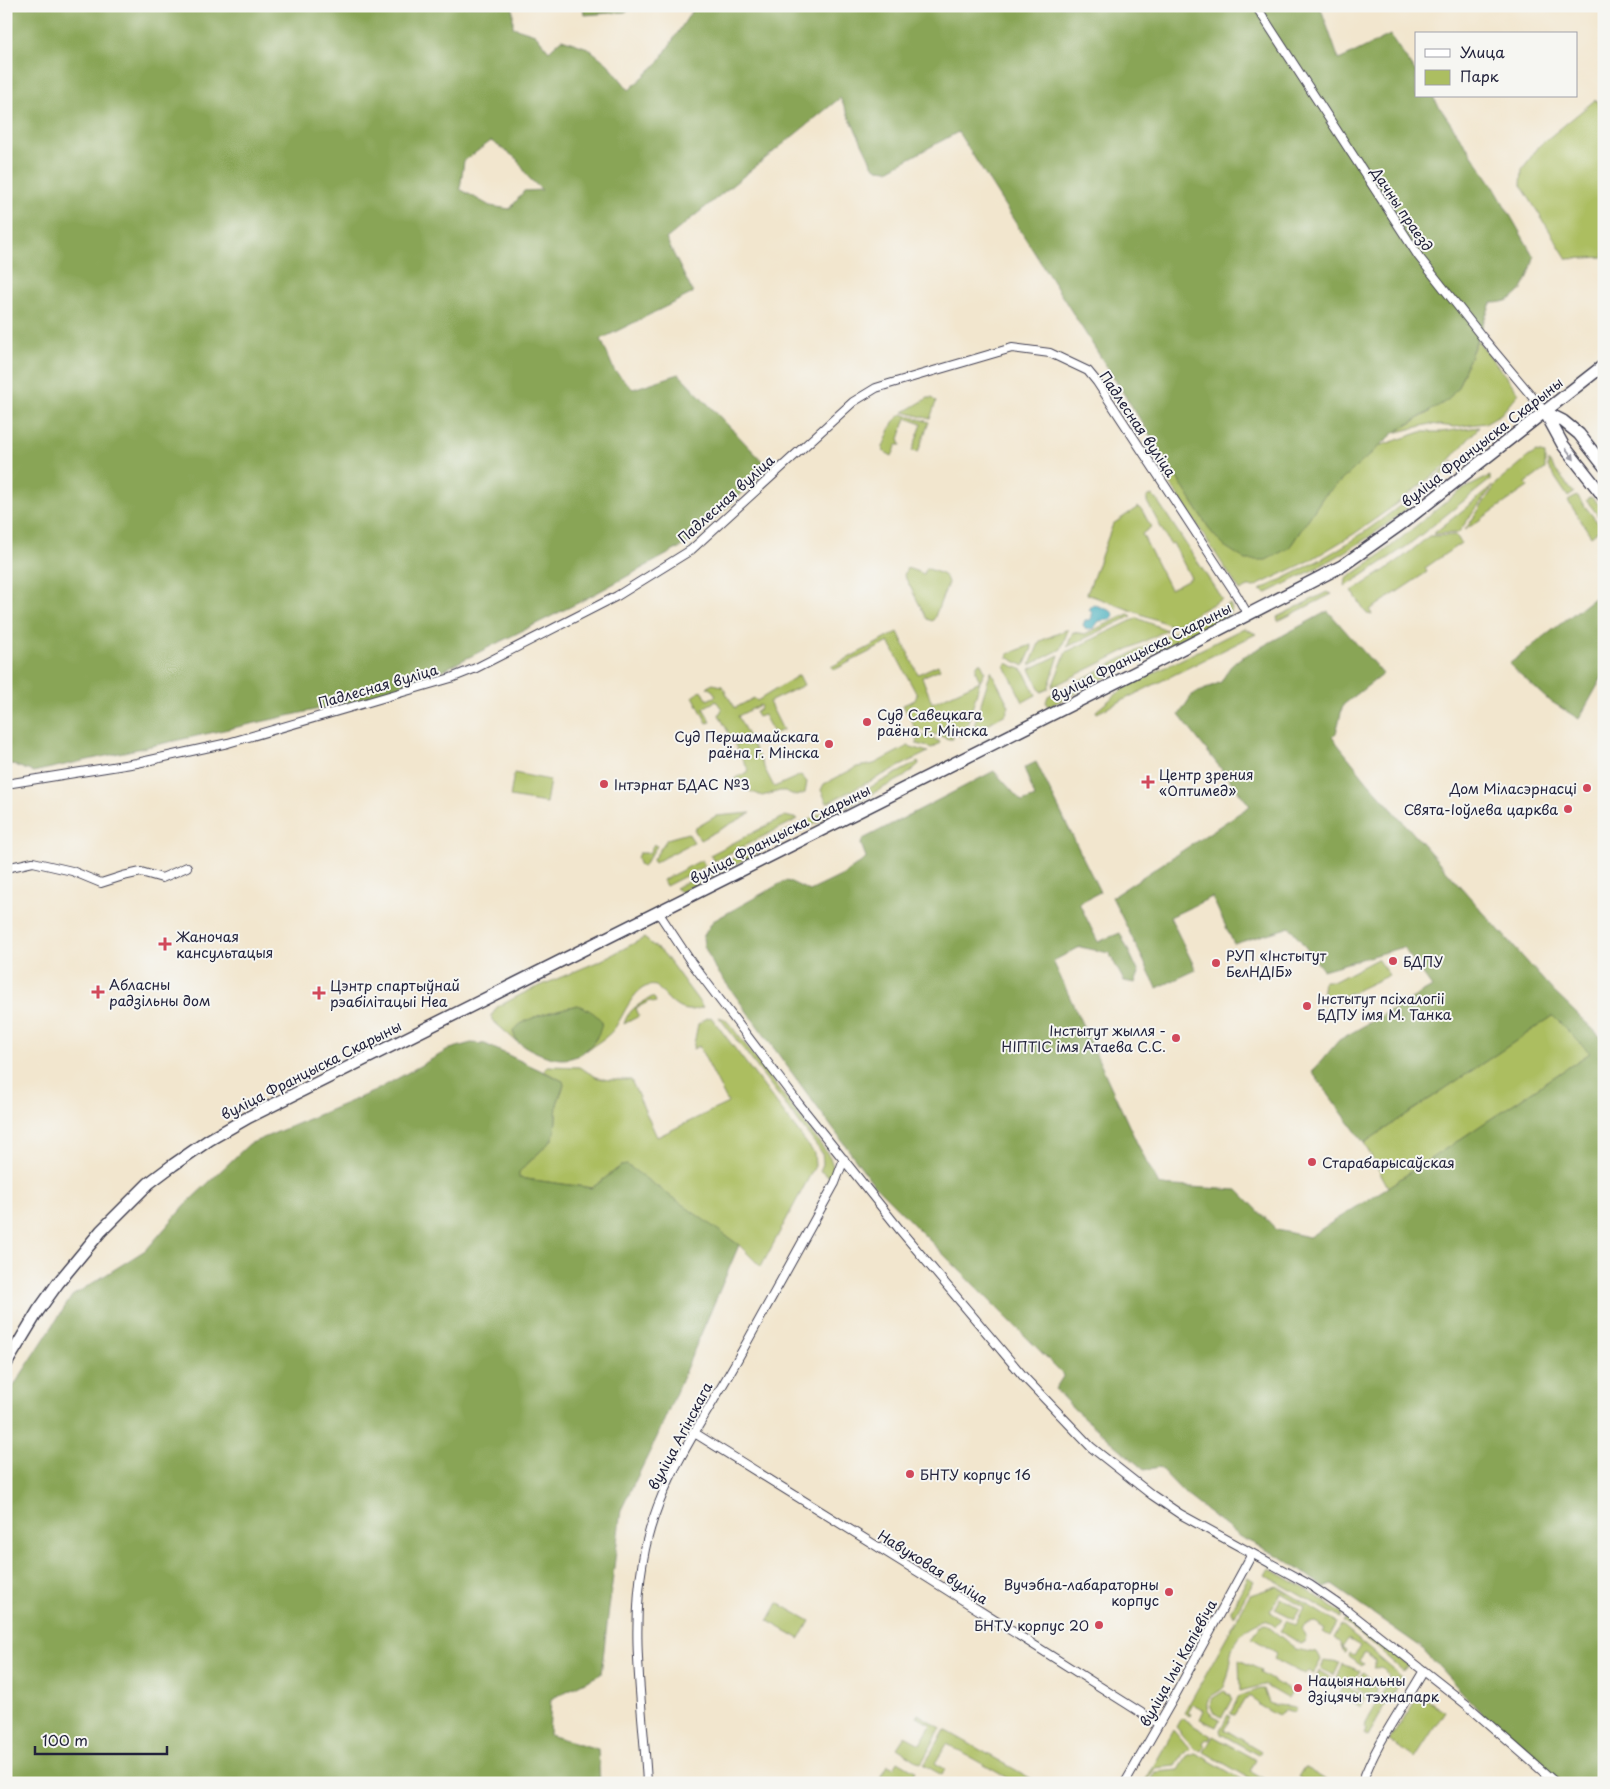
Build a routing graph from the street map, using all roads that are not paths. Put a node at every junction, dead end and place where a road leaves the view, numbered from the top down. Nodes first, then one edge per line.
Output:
1 (1256, 6) edge
2 (1604, 365) edge
3 (1545, 412) junction
4 (1604, 466) edge
5 (1604, 497) edge
6 (1248, 615) junction
7 (6, 784) edge
8 (187, 867) dead end
9 (6, 868) edge
10 (658, 912) junction
11 (844, 1159) junction
12 (6, 1364) edge
13 (693, 1432) junction
14 (1252, 1554) junction
15 (1423, 1672) junction
16 (1159, 1724) junction
17 (647, 1783) edge
18 (1125, 1783) edge
19 (1362, 1783) edge
20 (1556, 1783) edge

1 - 3 street, Дачны праезд
2 - 3 main road, вуліца Францыска Скарыны
3 - 4 main road
3 -> 5 main road
3 - 6 main road, вуліца Францыска Скарыны
6 - 7 street, Падлесная вуліца
6 - 10 main road, вуліца Францыска Скарыны
8 - 9 street
10 - 11 street
10 - 12 main road, вуліца Францыска Скарыны
11 - 13 street, вуліца Агінскага
11 - 14 street
13 - 16 street, Навуковая вуліца
13 - 17 street, вуліца Агінскага
14 - 15 street
14 - 16 street, вуліца Ільі Капіевіча
15 - 19 street
15 - 20 street
16 - 18 street, вуліца Ільі Капіевіча

